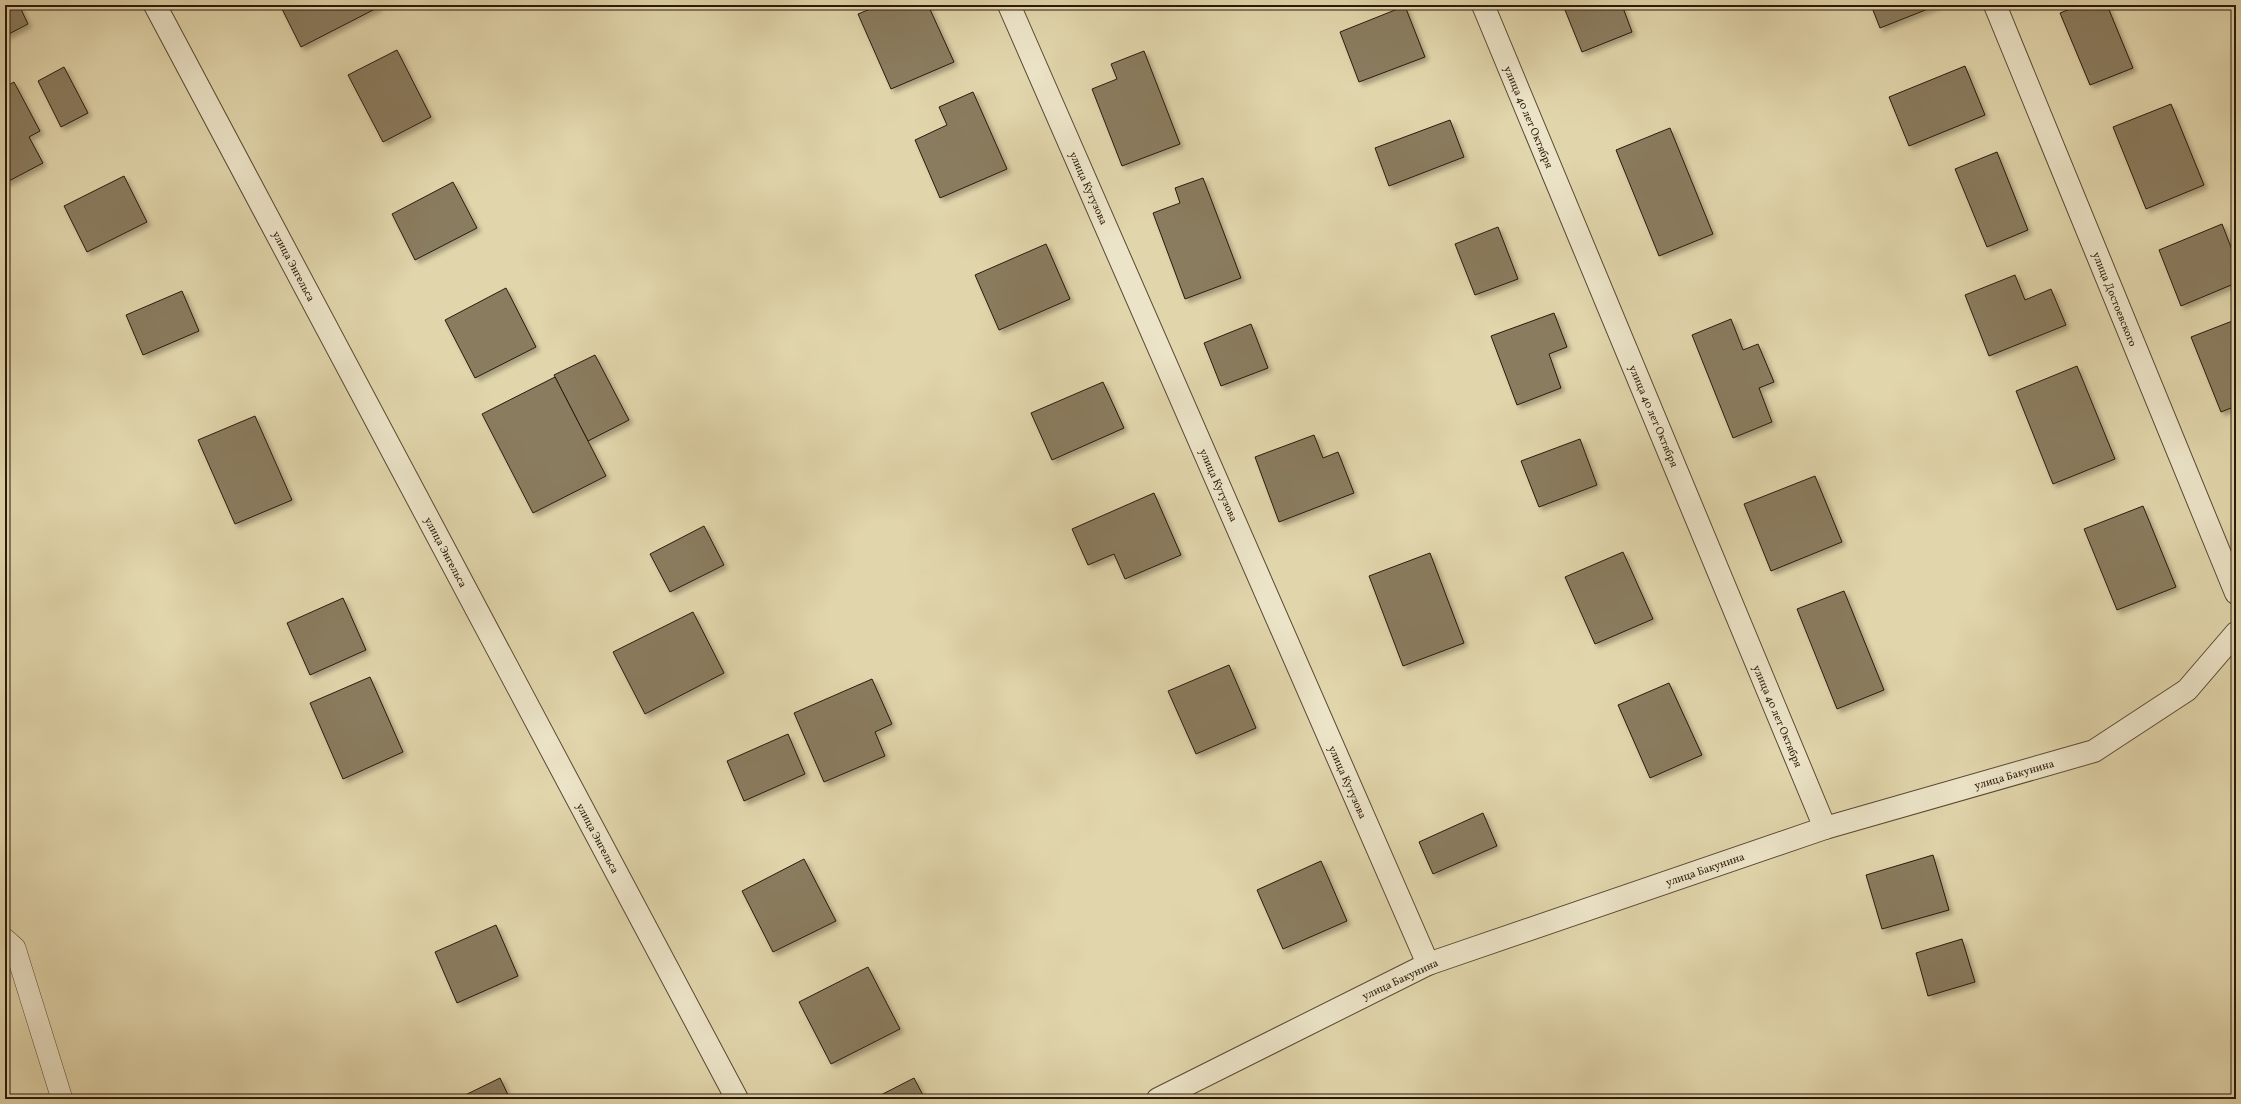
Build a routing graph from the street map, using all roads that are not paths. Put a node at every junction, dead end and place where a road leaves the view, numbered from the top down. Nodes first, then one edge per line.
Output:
1 (155, 5) edge
2 (1009, 5) edge
3 (1483, 5) edge
4 (1995, 5) edge
5 (2236, 593) edge
6 (2236, 633) edge
7 (1825, 828) junction
8 (5, 939) edge
9 (1428, 964) junction
10 (62, 1099) edge
11 (737, 1099) edge
12 (1158, 1099) edge

1 - 11 street, улица Энгельса
2 - 9 street, улица Кутузова
3 - 7 street, улица 40 лет Октября
4 - 5 street, улица Достоевского
6 - 7 street, улица Бакунина
7 - 9 street, улица Бакунина
8 - 10 lane
9 - 12 street, улица Бакунина

